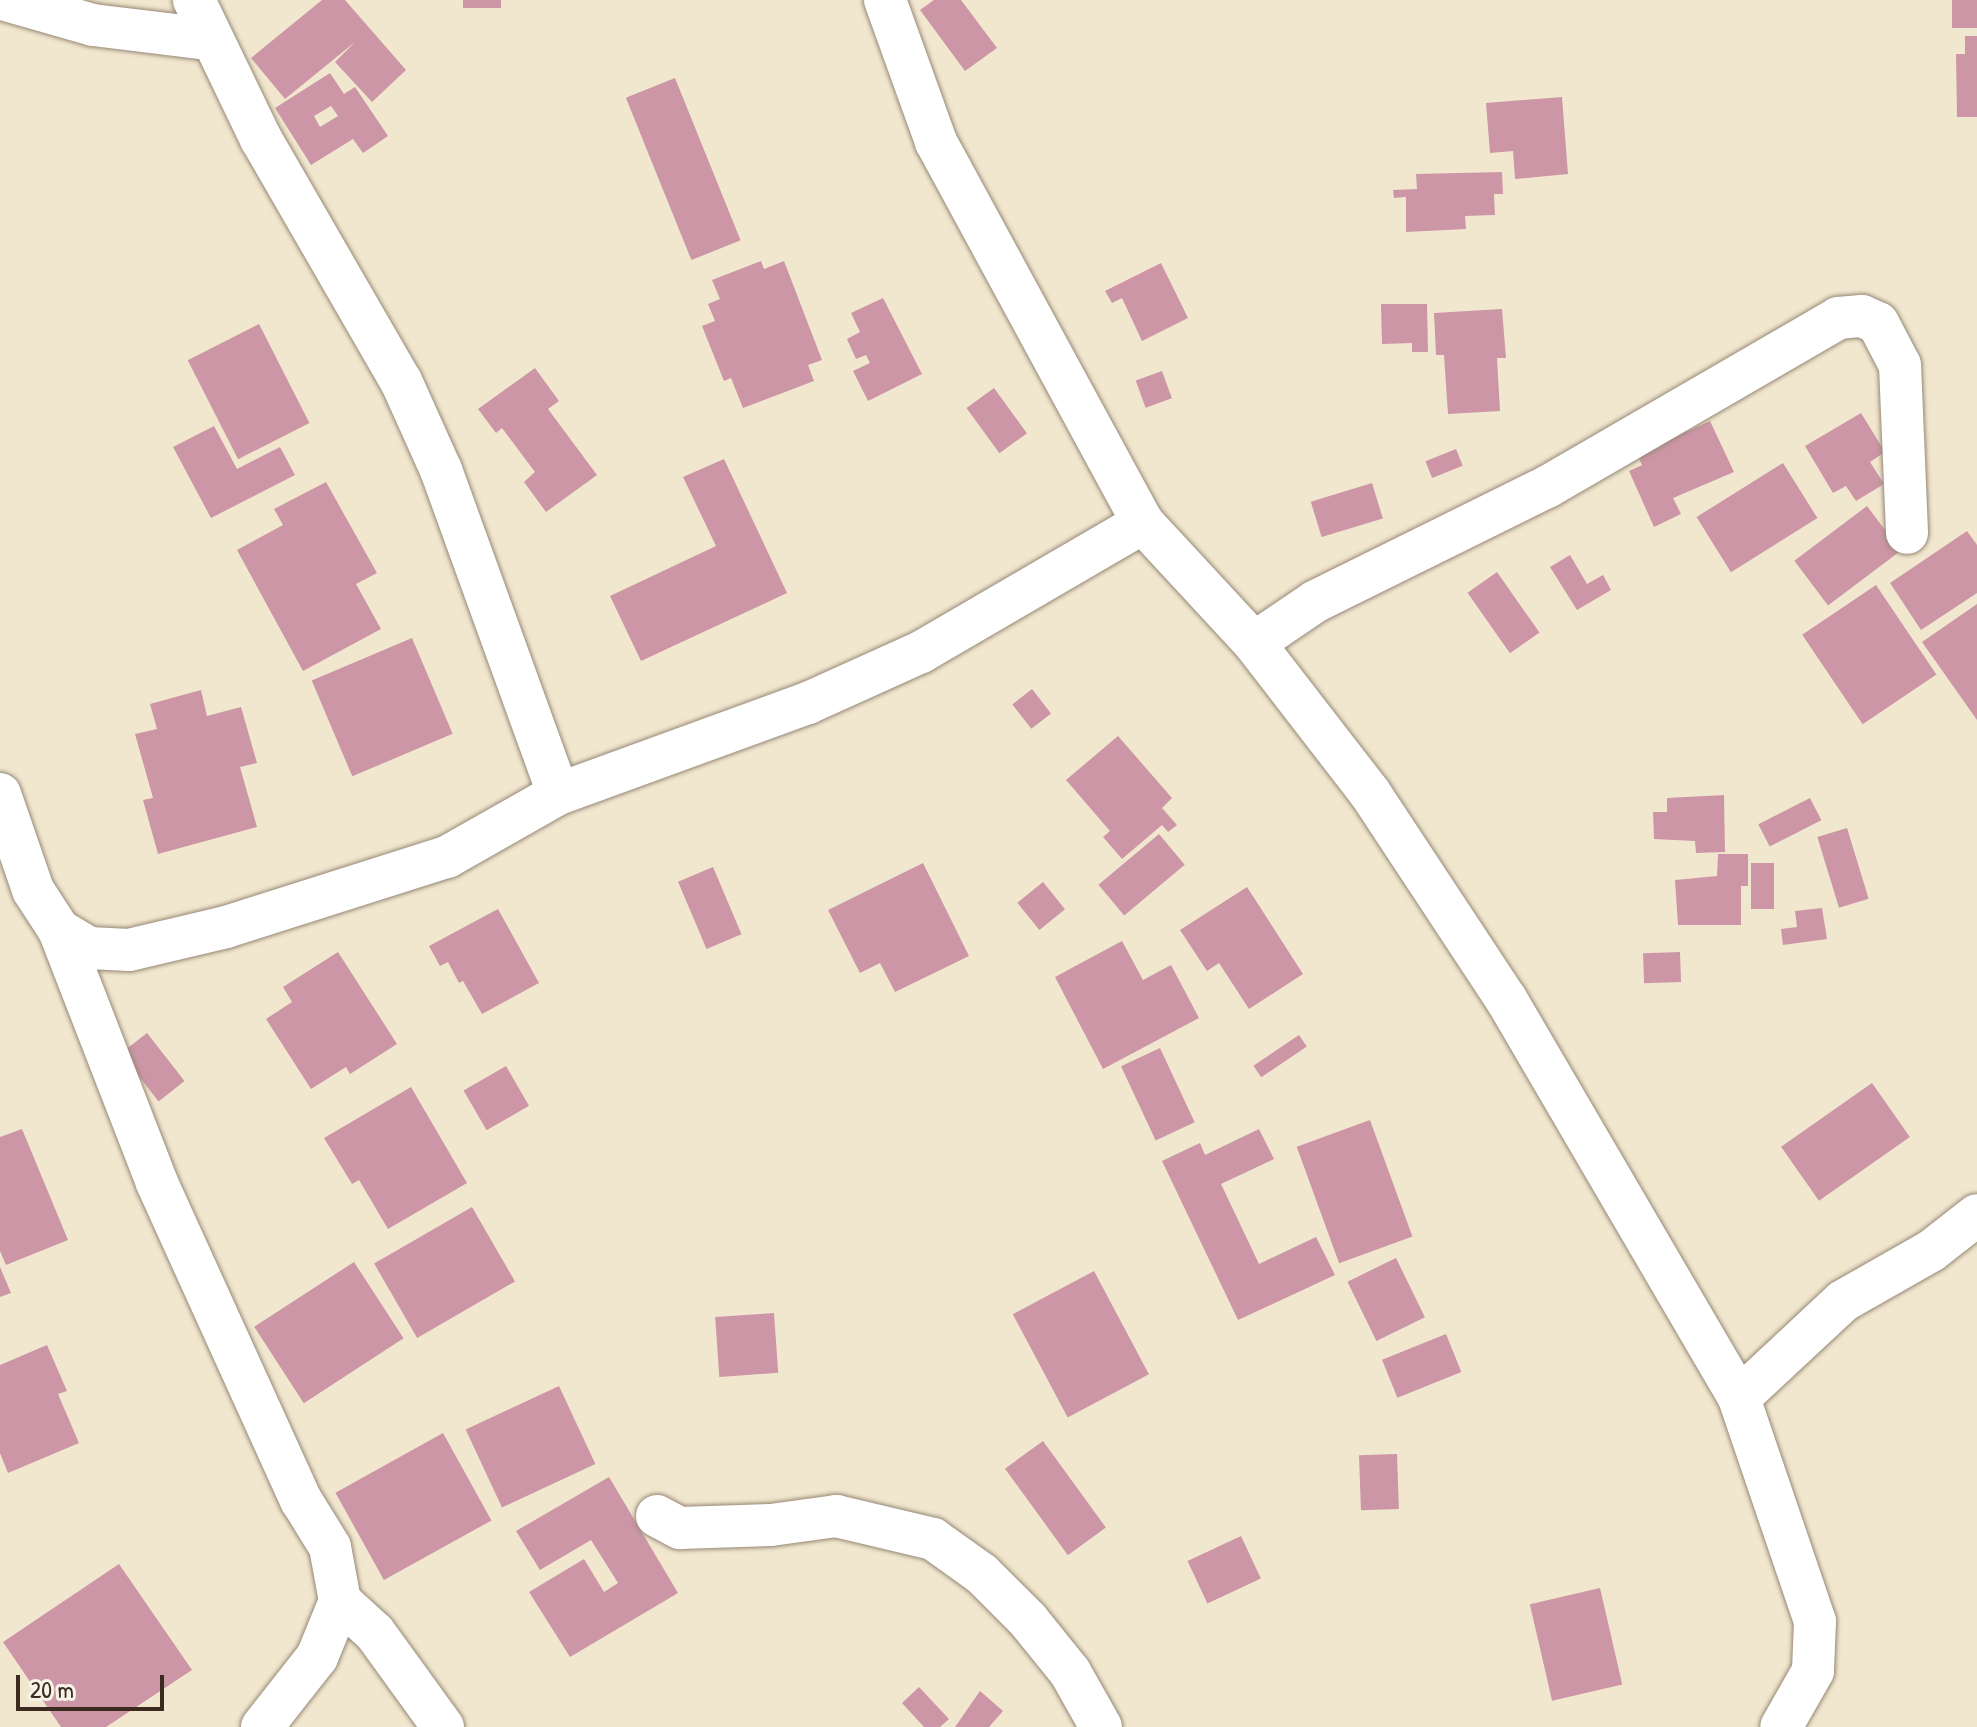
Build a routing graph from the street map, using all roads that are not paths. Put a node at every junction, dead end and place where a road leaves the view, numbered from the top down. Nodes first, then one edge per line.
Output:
1 (6, 0) edge
2 (194, 0) edge
3 (885, 0) edge
4 (209, 39) junction
5 (1143, 523) junction
6 (1907, 533) dead end
7 (1254, 643) junction
8 (0, 794) edge
9 (558, 794) junction
10 (59, 930) junction
11 (1977, 1215) edge
12 (1739, 1398) junction
13 (657, 1516) dead end
14 (340, 1601) junction
15 (262, 1727) edge
16 (443, 1727) edge
17 (1101, 1727) edge
18 (1781, 1727) edge

1 - 4 street
2 - 4 street
3 - 5 street
4 - 9 street
5 - 7 street
5 - 9 street
6 - 7 street
7 - 12 street
8 - 10 street
9 - 10 street
10 - 14 street
11 - 12 street
12 - 18 street
13 - 17 street
14 - 15 street
14 - 16 street

